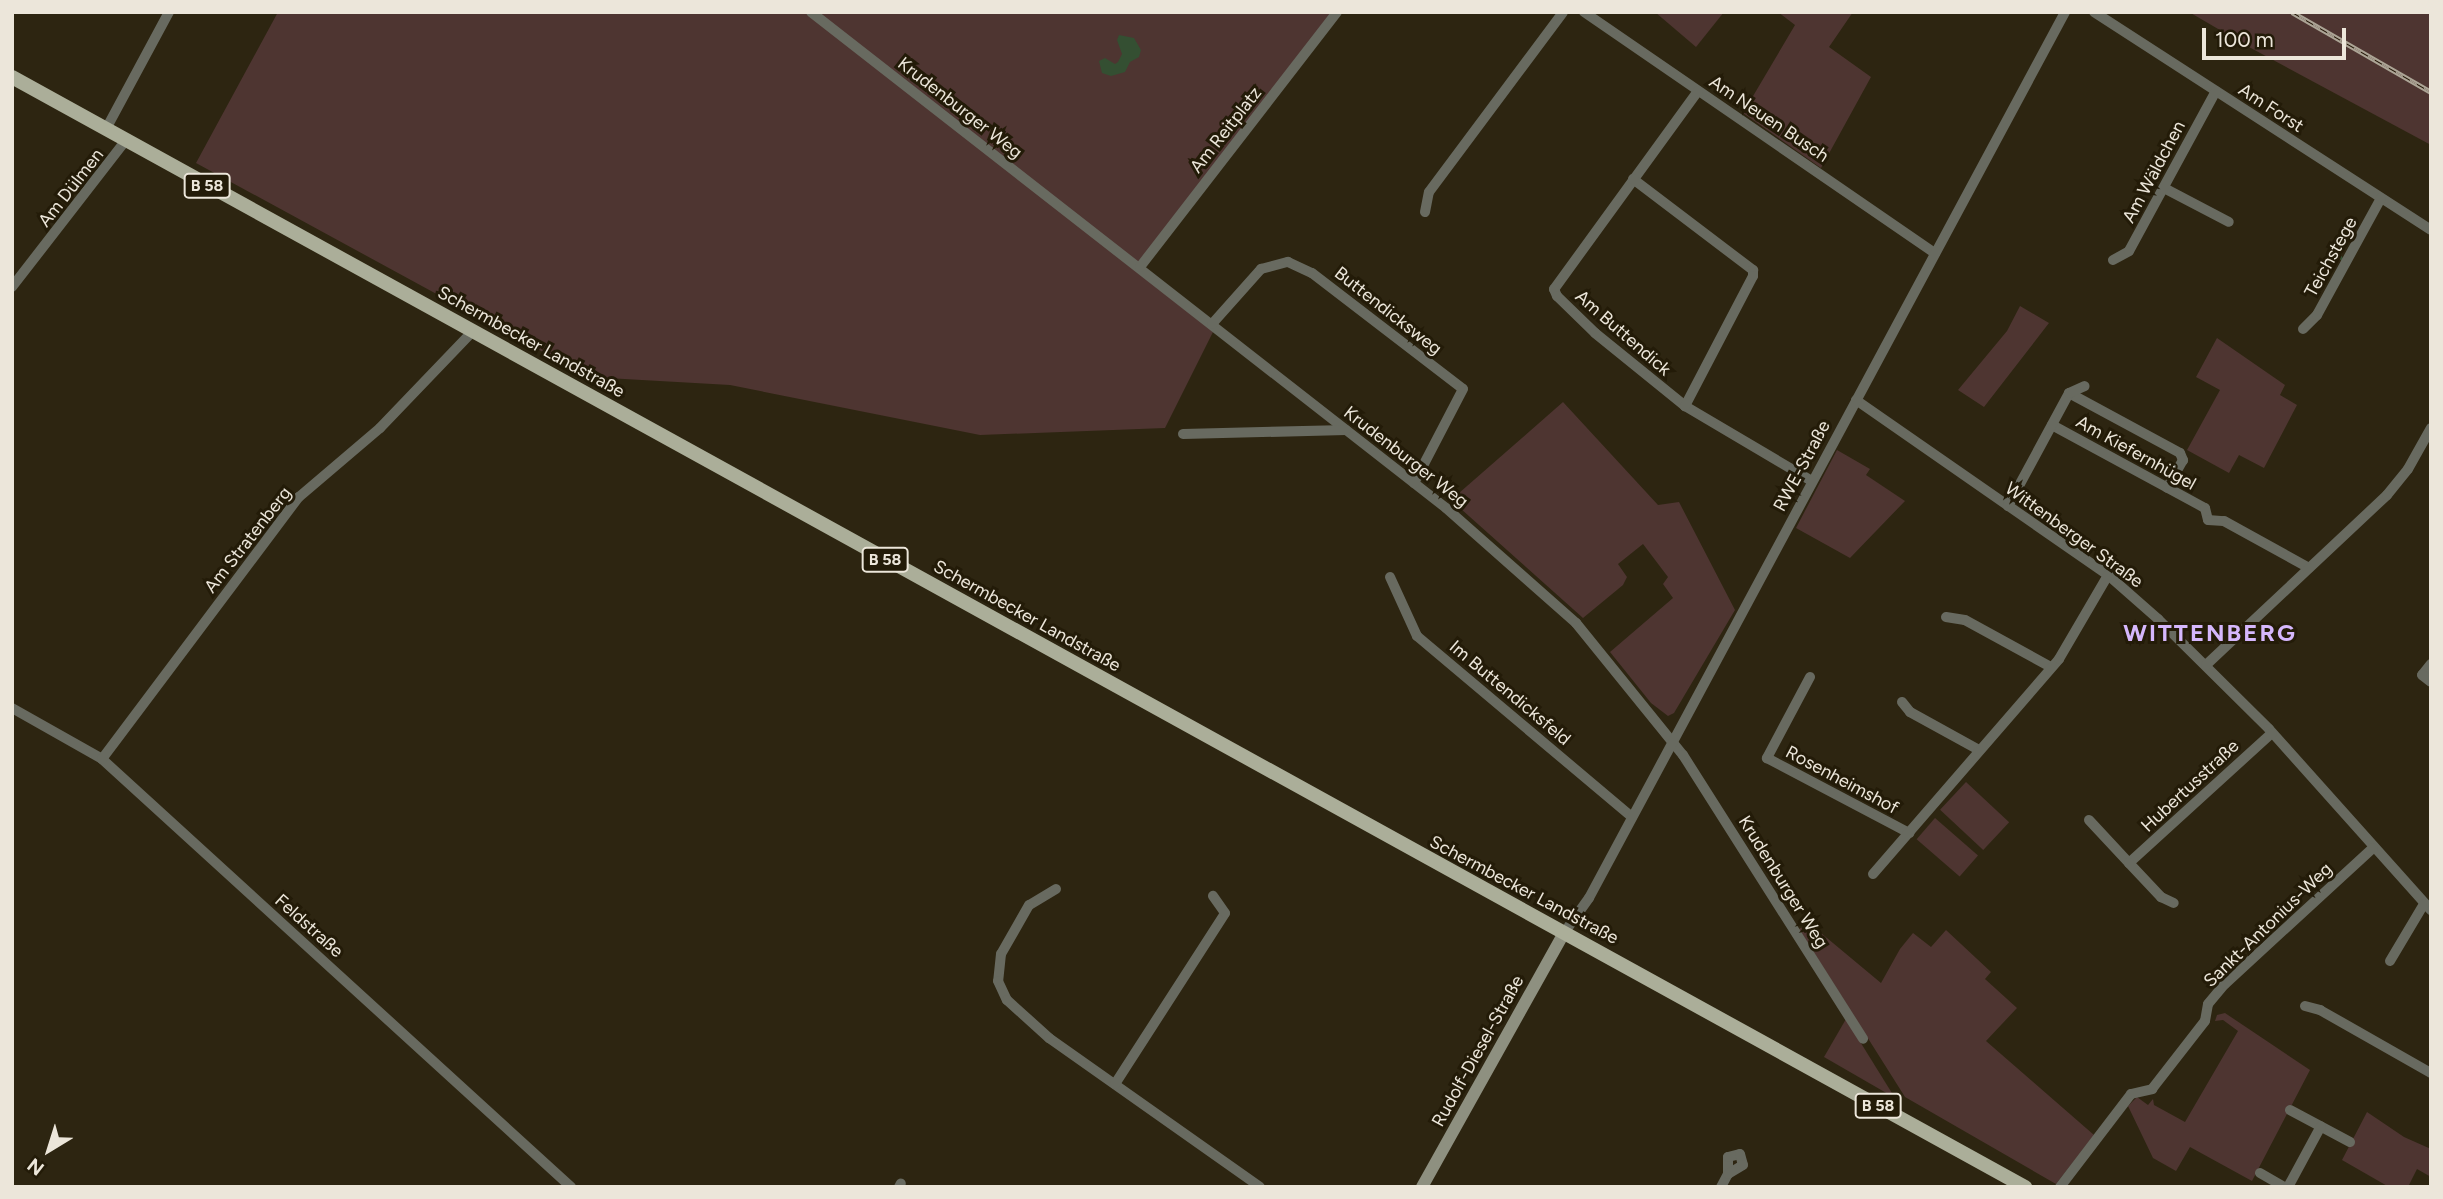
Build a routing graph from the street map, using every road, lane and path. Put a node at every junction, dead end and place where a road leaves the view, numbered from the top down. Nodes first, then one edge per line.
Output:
1 (169, 12) edge
2 (811, 12) edge
3 (1337, 12) edge
4 (1563, 12) edge
5 (1584, 12) edge
6 (2065, 12) edge
7 (2094, 12) edge
8 (12, 77) edge
9 (1698, 91) junction
10 (2216, 91) junction
11 (106, 129) junction
12 (126, 141) junction
13 (1633, 179) junction
14 (2164, 188) junction
15 (2381, 198) junction
16 (1425, 212) dead end
17 (2229, 222) dead end
18 (2431, 230) edge
19 (1935, 253) junction
20 (2113, 260) dead end
21 (1140, 267) junction
22 (12, 287) edge
23 (1212, 324) junction
24 (2303, 329) dead end
25 (472, 332) junction
26 (2085, 386) dead end
27 (2069, 393) junction
28 (1856, 400) junction
29 (1685, 406) junction
30 (2052, 425) junction
31 (2431, 428) edge
32 (1347, 430) junction
33 (1183, 434) dead end
34 (1812, 481) junction
35 (1414, 483) junction
36 (2167, 488) junction
37 (2008, 506) junction
38 (2309, 568) junction
39 (2108, 575) junction
40 (1390, 577) dead end
41 (1945, 617) dead end
42 (2431, 664) edge
43 (2206, 665) junction
44 (2051, 667) junction
45 (1810, 677) dead end
46 (2431, 682) edge
47 (1902, 702) dead end
48 (12, 708) edge
49 (2272, 733) junction
50 (1672, 740) junction
51 (1979, 750) junction
52 (102, 759) junction
53 (1632, 817) junction
54 (2089, 820) dead end
55 (1909, 833) junction
56 (2373, 848) junction
57 (2129, 863) junction
58 (1873, 874) dead end
59 (1056, 889) dead end
60 (1213, 897) dead end
61 (2174, 903) dead end
62 (2427, 907) edge
63 (1564, 933) junction
64 (2390, 961) dead end
65 (2305, 1006) dead end
66 (1863, 1039) dead end
67 (2431, 1073) edge
68 (1115, 1084) junction
69 (2290, 1110) dead end
70 (2320, 1126) junction
71 (2350, 1142) dead end
72 (2260, 1173) dead end
73 (1728, 1174) dead end
74 (571, 1187) edge
75 (1260, 1187) edge
76 (1422, 1187) edge
77 (1721, 1187) edge
78 (2025, 1187) edge
79 (2060, 1187) edge
80 (2286, 1187) edge

1 - 11 street
2 - 21 street, Krudenburger Weg
3 - 21 street, Am Reitplatz
4 - 16 street
5 - 9 street, Am Neuen Busch
6 - 19 street, RWE-Straße
7 - 10 street, Am Forst
8 - 11 main road, Schermbecker Landstraße / B 58
9 - 13 street, Am Buttendick
9 - 19 street, Am Neuen Busch
10 - 14 street, Am Wäldchen
10 - 15 street, Am Forst
11 - 12 main road, Schermbecker Landstraße / B 58
12 - 22 street, Am Dülmen
12 - 25 main road, Schermbecker Landstraße / B 58
13 - 29 street
13 - 29 street, Am Buttendick
14 - 17 street
14 - 20 street, Am Wäldchen
15 - 18 street, Am Forst
15 - 24 street, Teichstege
19 - 28 street, RWE-Straße
21 - 23 street, Krudenburger Weg
23 - 32 street, Krudenburger Weg
23 - 35 street, Buttendicksweg
25 - 52 street, Am Stratenberg
25 - 63 main road, Schermbecker Landstraße / B 58
26 - 27 street
27 - 30 street
27 - 36 street
28 - 34 street, RWE-Straße
28 - 37 street, Wittenberger Straße
29 - 34 street, Am Buttendick
30 - 36 street, Am Kiefernhügel
30 - 37 street
31 - 38 street
32 - 33 street
32 - 35 street, Krudenburger Weg
34 - 50 street, RWE-Straße
35 - 50 street, Krudenburger Weg
36 - 38 street, Am Kiefernhügel
37 - 39 street, Wittenberger Straße
38 - 43 street
39 - 43 street, Wittenberger Straße
39 - 44 street
40 - 53 street, Im Buttendicksfeld
41 - 44 street
42 - 46 street
43 - 49 street, Wittenberger Straße
44 - 51 street
45 - 55 street, Rosenheimshof
47 - 51 street
48 - 52 street, Feldstraße
49 - 56 street, Wittenberger Straße
49 - 57 street, Hubertusstraße
50 - 53 street, RWE-Straße
50 - 66 street, Krudenburger Weg
51 - 55 street
52 - 74 street, Feldstraße
53 - 63 street, RWE-Straße
54 - 57 street
55 - 58 street
56 - 62 street, Wittenberger Straße
56 - 79 street, Sankt-Antonius-Weg
57 - 61 street
59 - 68 street
60 - 68 street
62 - 64 street, Wittenberger Straße
63 - 76 street, Rudolf-Diesel-Straße
63 - 78 main road, Schermbecker Landstraße / B 58
65 - 67 street
68 - 75 street
69 - 70 street
70 - 71 street
70 - 80 street
72 - 80 street
73 - 77 street

